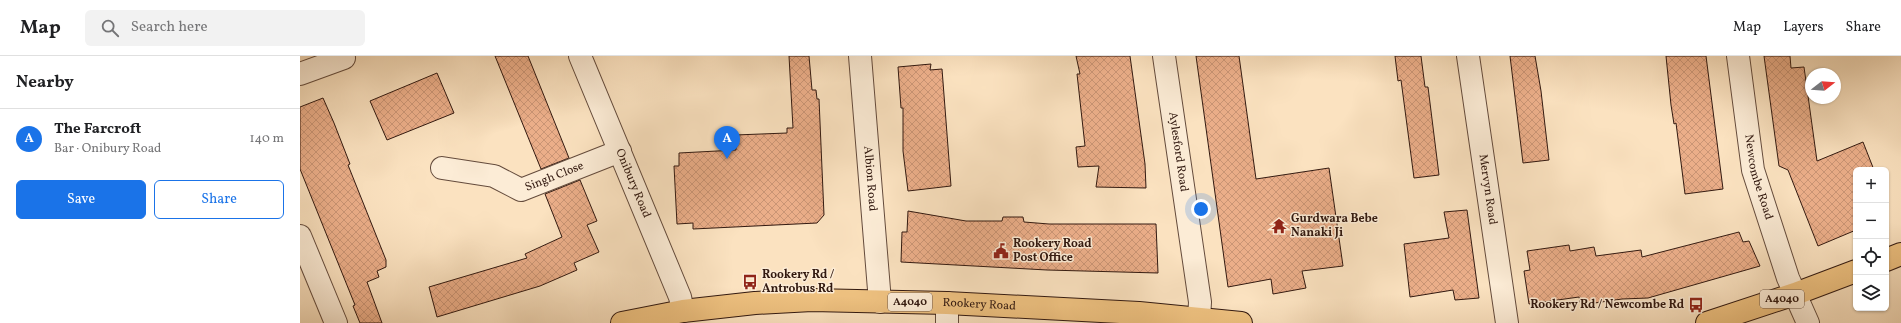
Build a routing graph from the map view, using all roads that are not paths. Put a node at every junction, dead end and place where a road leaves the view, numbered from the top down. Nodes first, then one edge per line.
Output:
1 (580, 56) edge
2 (860, 56) edge
3 (1164, 56) edge
4 (1468, 56) edge
5 (1738, 56) edge
6 (344, 58) dead end
7 (300, 74) edge
8 (620, 151) junction
9 (442, 168) dead end
10 (300, 236) edge
11 (1901, 254) edge
12 (1889, 259) edge
13 (1853, 272) edge
14 (1796, 294) junction
15 (880, 302) junction
16 (683, 311) junction
17 (947, 313) edge
18 (1199, 319) junction
19 (336, 323) edge
20 (622, 323) edge
21 (1241, 323) edge
22 (1507, 323) edge
23 (1707, 323) edge
24 (1808, 323) edge

1 - 8 street, Onibury Road
2 - 15 street, Albion Road
3 - 18 street, Aylesford Road
4 - 22 street, Mervyn Road
5 - 14 street, Newcombe Road
6 - 7 street
8 - 9 street, Singh Close
8 - 16 street, Onibury Road
10 - 19 street
11 - 12 main road
13 - 14 main road, A4040
14 - 23 main road, A4040
14 - 24 street, Newcombe Road
15 - 16 main road, Rookery Road / A4040
15 - 17 main road, Rookery Road / A4040
16 - 20 main road, Rookery Road / A4040
17 - 18 main road, Rookery Road / A4040
18 - 21 main road, Rookery Road / A4040

